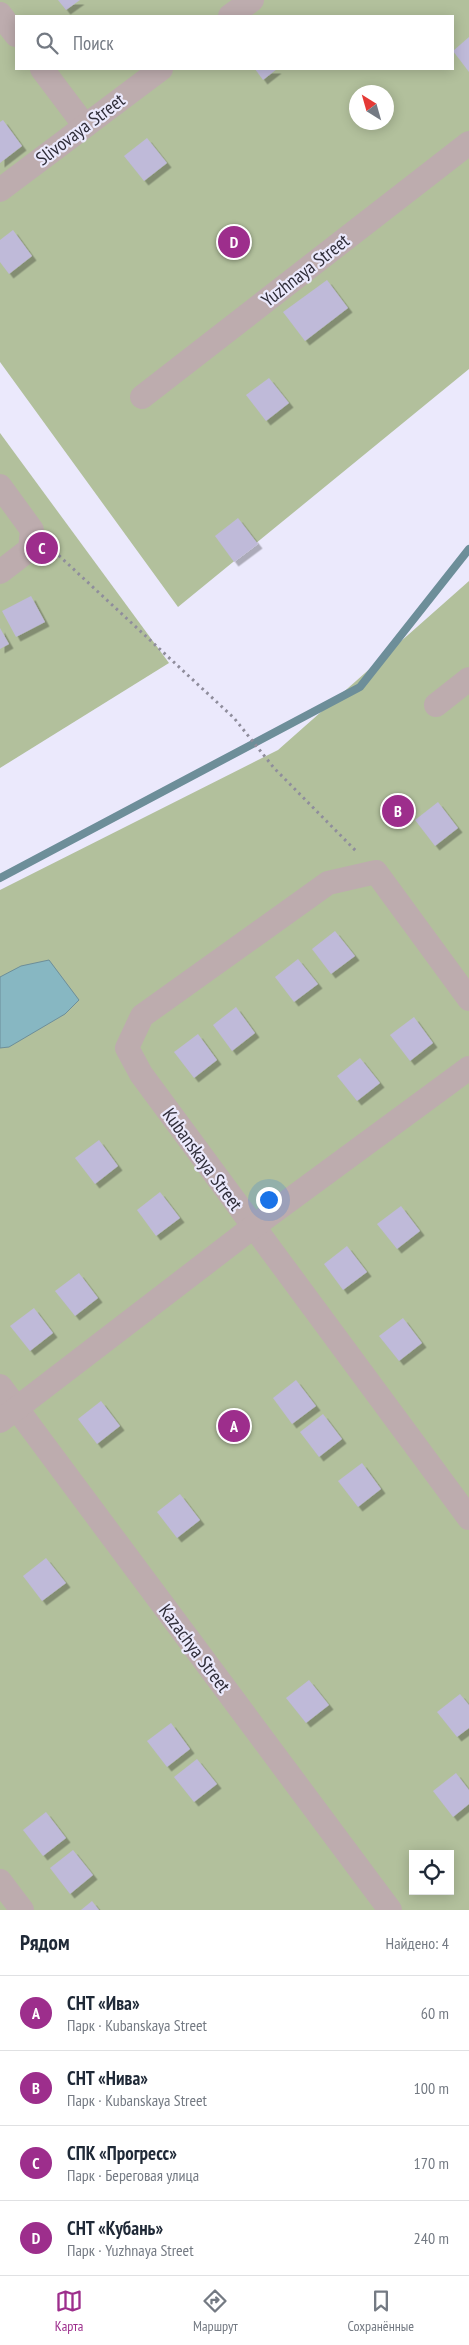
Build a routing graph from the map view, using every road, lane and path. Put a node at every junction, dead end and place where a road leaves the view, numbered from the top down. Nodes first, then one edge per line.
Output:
1 (252, 0) edge
2 (0, 14) edge
3 (231, 15) edge
4 (15, 34) edge
5 (43, 70) edge
6 (159, 70) edge
7 (85, 126) junction
8 (469, 143) edge
9 (0, 190) edge
10 (142, 397) dead end
11 (0, 486) edge
12 (32, 530) junction
13 (0, 572) edge
14 (469, 679) edge
15 (436, 705) dead end
16 (376, 872) junction
17 (465, 983) edge
18 (469, 1068) edge
19 (253, 1227) junction
20 (0, 1386) edge
21 (8, 1415) edge
22 (469, 1518) edge
23 (0, 1880) edge
24 (22, 1910) edge
25 (390, 1910) edge

1 - 3 street
2 - 4 street
5 - 7 street
6 - 7 street, Slivovaya Street
7 - 9 street, Slivovaya Street
8 - 10 street, Yuzhnaya Street
11 - 12 street
12 - 13 street
12 - 16 path
14 - 15 street
16 - 17 street
16 - 19 street, Kubanskaya Street
18 - 19 street
19 - 21 street
19 - 22 street, Kubanskaya Street
20 - 21 street, Kazachya Street
21 - 25 street, Kazachya Street
23 - 24 street

